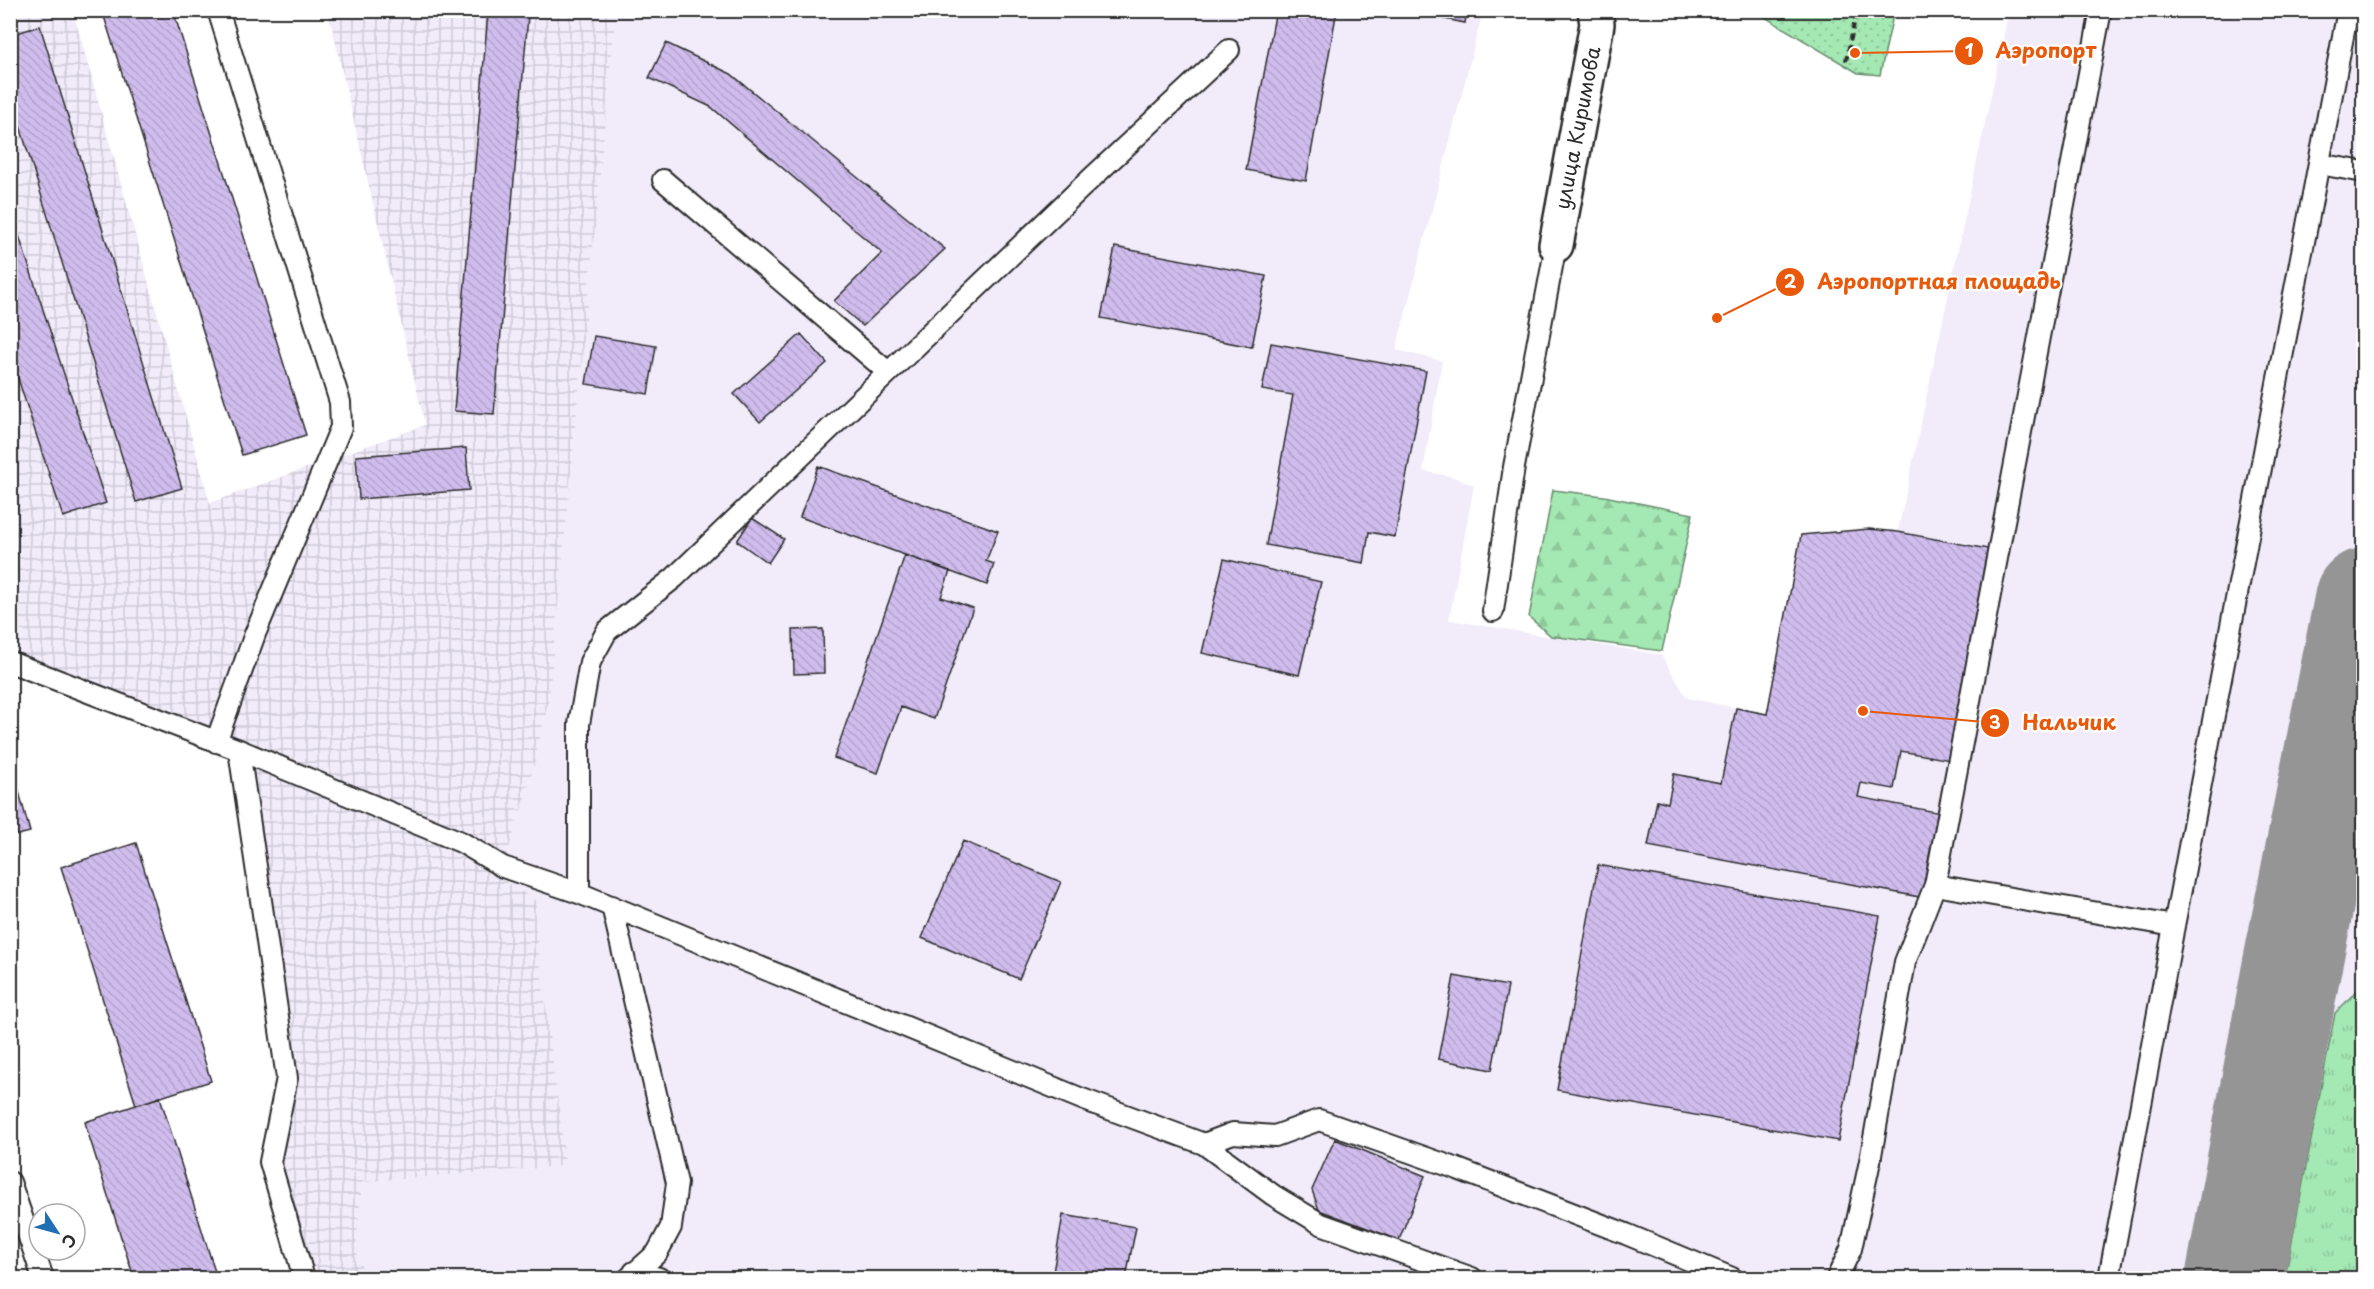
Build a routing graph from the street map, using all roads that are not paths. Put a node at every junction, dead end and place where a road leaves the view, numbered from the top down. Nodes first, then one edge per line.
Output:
1 (218, 10) edge
2 (1595, 10) edge
3 (2101, 10) edge
4 (2348, 10) edge
5 (1229, 50) dead end
6 (2319, 164) junction
7 (2364, 172) edge
8 (663, 180) dead end
9 (1556, 245) joint
10 (888, 372) junction
11 (1493, 611) dead end
12 (10, 662) edge
13 (216, 742) junction
14 (239, 750) junction
15 (1935, 885) junction
16 (579, 893) junction
17 (612, 906) junction
18 (2174, 926) junction
19 (1204, 1144) junction
20 (10, 1182) edge
21 (632, 1275) edge
22 (43, 1278) edge
23 (304, 1278) edge
24 (659, 1278) edge
25 (1472, 1278) edge
26 (1732, 1278) edge
27 (1837, 1278) edge
28 (2109, 1278) edge

1 - 13 lane
2 - 9 main road, улица Киримова
3 - 15 lane
4 - 6 lane
5 - 10 lane
6 - 7 lane
6 - 18 lane
8 - 10 lane
9 - 11 lane
10 - 16 lane
12 - 13 lane
13 - 14 lane
14 - 16 lane
14 - 23 lane
15 - 18 lane
15 - 27 lane
16 - 17 lane
17 - 19 lane
17 - 21 lane
18 - 28 lane
19 - 25 lane
19 - 26 lane
20 - 22 lane
21 - 24 lane

